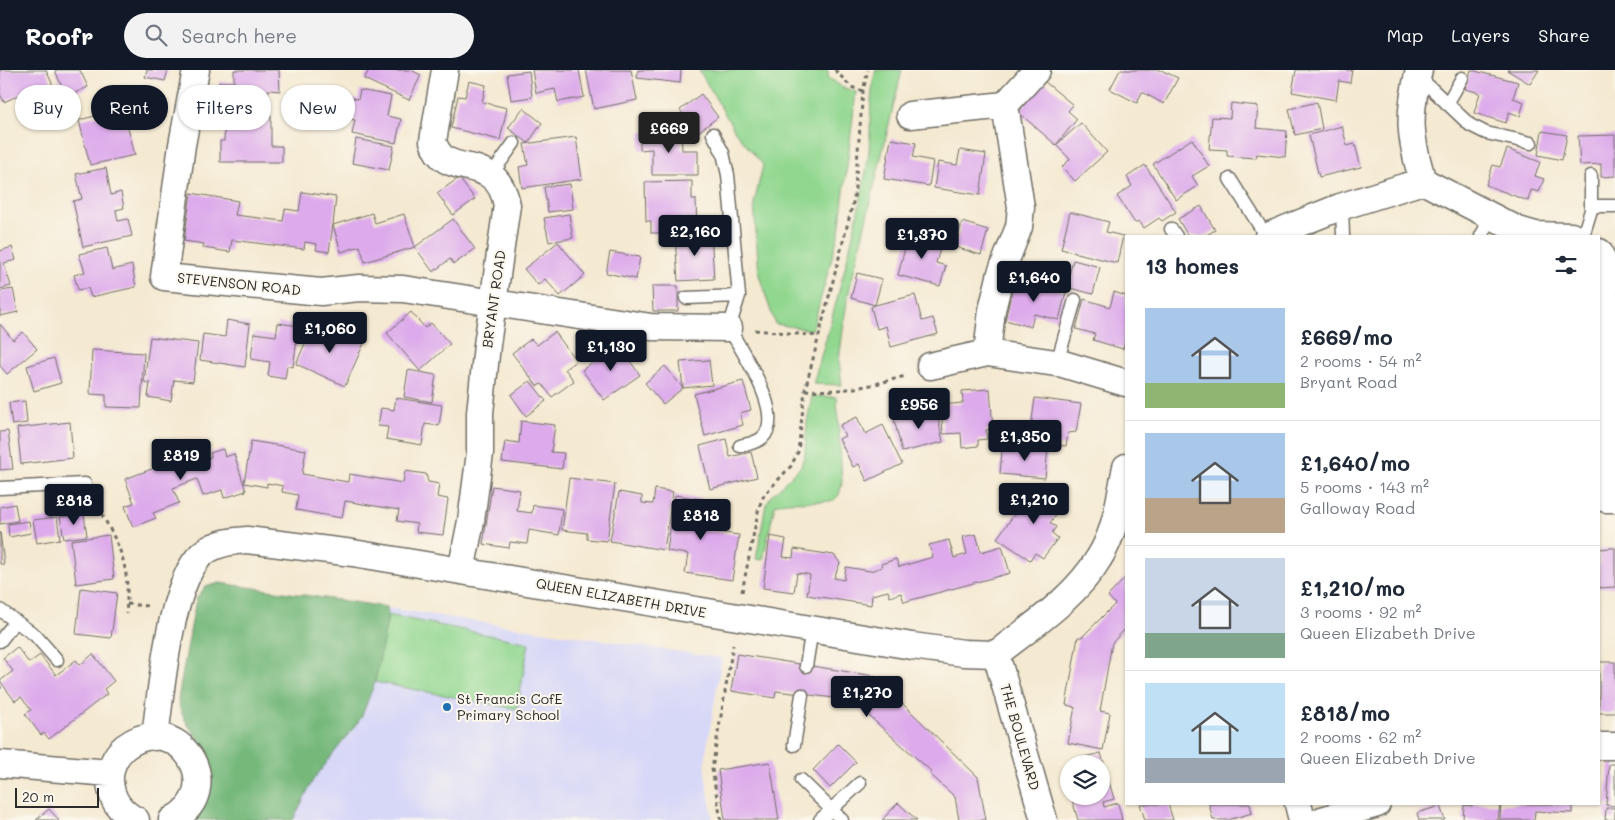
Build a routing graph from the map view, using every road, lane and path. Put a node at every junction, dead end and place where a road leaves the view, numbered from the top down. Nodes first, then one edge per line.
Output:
1 (196, 70) edge
2 (446, 70) edge
3 (834, 70) edge
4 (868, 70) edge
5 (1418, 72) edge
6 (1028, 74) edge
7 (1462, 78) dead end
8 (863, 91) junction
9 (1447, 104) junction
10 (1005, 105) junction
11 (910, 115) dead end
12 (713, 134) dead end
13 (514, 143) dead end
14 (1531, 143) dead end
15 (491, 175) junction
16 (1591, 176) dead end
17 (1230, 180) dead end
18 (1423, 181) junction
19 (1342, 206) junction
20 (1591, 206) junction
21 (1615, 206) edge
22 (1486, 227) edge
23 (1266, 235) edge
24 (1270, 235) edge
25 (1343, 235) edge
26 (1553, 235) edge
27 (1583, 235) edge
28 (1600, 254) edge
29 (739, 296) junction
30 (1610, 297) edge
31 (686, 298) dead end
32 (1075, 300) dead end
33 (493, 301) junction
34 (729, 328) junction
35 (819, 336) junction
36 (987, 353) junction
37 (1057, 363) junction
38 (930, 366) joint
39 (1125, 383) edge
40 (805, 390) junction
41 (740, 446) dead end
42 (1125, 472) edge
43 (85, 484) joint
44 (0, 488) edge
45 (1606, 499) edge
46 (461, 571) junction
47 (0, 610) edge
48 (126, 614) dead end
49 (738, 617) junction
50 (16, 621) junction
51 (812, 630) junction
52 (0, 641) edge
53 (996, 654) junction
54 (57, 660) dead end
55 (806, 666) dead end
56 (802, 695) dead end
57 (155, 737) junction
58 (794, 745) dead end
59 (1600, 746) edge
60 (1615, 746) edge
61 (0, 764) edge
62 (110, 773) junction
63 (801, 780) dead end
64 (860, 783) dead end
65 (1298, 805) edge
66 (1374, 805) edge
67 (832, 809) junction
68 (136, 820) edge
69 (172, 820) edge
70 (721, 820) edge
71 (820, 820) edge
72 (842, 820) edge
73 (1044, 820) edge
74 (1302, 820) edge
75 (1322, 820) edge

1 - 33 street, STEVENSON ROAD
2 - 15 street
3 - 8 path
4 - 8 path
5 - 9 lane
5 - 18 street
6 - 10 street
7 - 9 lane
8 - 35 path
9 - 14 lane
10 - 11 street
10 - 36 street
12 - 29 lane
13 - 15 lane
15 - 33 street, BRYANT ROAD
16 - 20 lane
17 - 23 lane
18 - 19 street
18 - 22 street
19 - 24 street
19 - 25 lane
20 - 21 lane
20 - 27 lane
22 - 26 street
28 - 30 street
29 - 31 lane
29 - 34 lane
30 - 45 street
32 - 37 lane
33 - 34 street
33 - 46 street, BRYANT ROAD
34 - 35 path
34 - 41 lane
35 - 40 path
36 - 37 street
36 - 38 street
37 - 39 street
38 - 40 path
40 - 49 path
42 - 53 street
43 - 44 lane
43 - 48 path
46 - 49 street, QUEEN ELIZABETH DRIVE
46 - 57 street, QUEEN ELIZABETH DRIVE
47 - 50 lane
49 - 51 street, QUEEN ELIZABETH DRIVE
49 - 70 path
50 - 52 lane
50 - 54 lane
51 - 53 street, QUEEN ELIZABETH DRIVE
51 - 55 lane
53 - 73 street, THE BOULEVARD
56 - 58 lane
57 - 62 street
57 - 69 street
59 - 60 street
61 - 62 street
62 - 68 street
63 - 67 lane
64 - 67 lane
65 - 74 street
66 - 75 street
67 - 71 lane
67 - 72 lane

